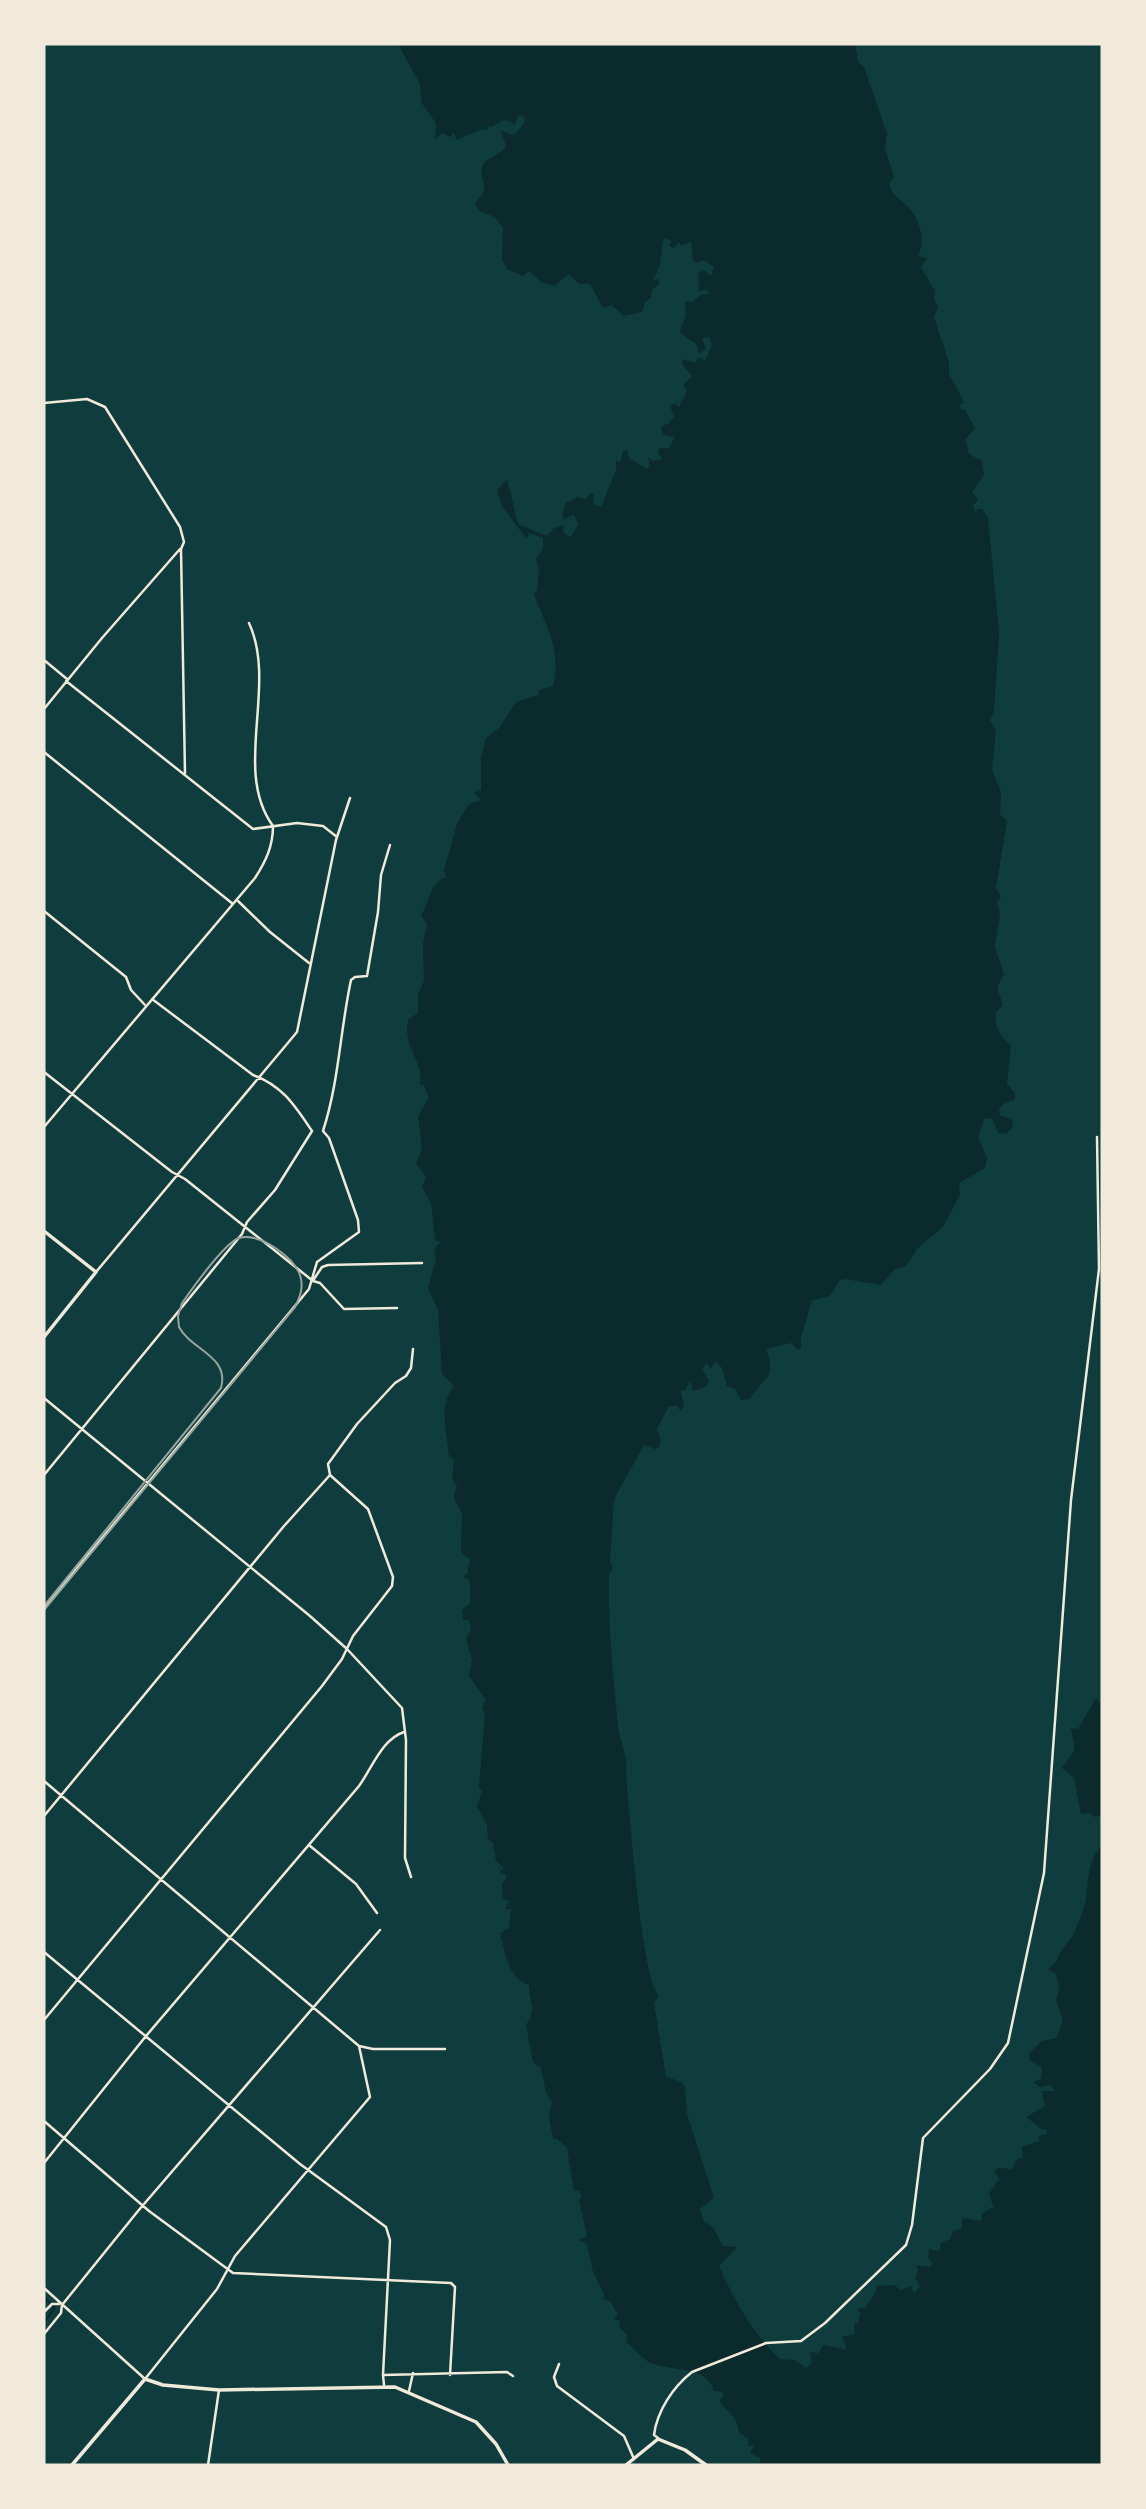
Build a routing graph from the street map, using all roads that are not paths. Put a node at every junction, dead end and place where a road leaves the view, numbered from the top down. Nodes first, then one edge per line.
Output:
1 (44, 403) edge
2 (181, 549) junction
3 (249, 623) dead end
4 (44, 660) edge
5 (67, 680) junction
6 (44, 709) edge
7 (44, 752) edge
8 (185, 773) junction
9 (350, 798) dead end
10 (273, 826) junction
11 (337, 837) junction
12 (390, 845) dead end
13 (237, 900) junction
14 (233, 904) junction
15 (44, 911) edge
16 (309, 963) junction
17 (152, 999) junction
18 (145, 1005) junction
19 (44, 1072) edge
20 (259, 1077) junction
21 (71, 1093) junction
22 (44, 1127) edge
23 (312, 1131) junction
24 (323, 1131) junction
25 (1097, 1137) dead end
26 (178, 1176) junction
27 (244, 1229) junction
28 (44, 1231) edge
29 (422, 1263) dead end
30 (96, 1272) junction
31 (313, 1282) junction
32 (397, 1308) dead end
33 (44, 1337) edge
34 (413, 1349) dead end
35 (44, 1398) edge
36 (81, 1429) junction
37 (44, 1475) edge
38 (330, 1475) junction
39 (148, 1481) junction
40 (251, 1568) junction
41 (44, 1608) edge
42 (347, 1649) junction
43 (405, 1731) junction
44 (44, 1781) edge
45 (60, 1796) junction
46 (44, 1816) edge
47 (309, 1845) junction
48 (411, 1877) dead end
49 (160, 1878) junction
50 (377, 1913) dead end
51 (380, 1930) dead end
52 (231, 1938) junction
53 (44, 1952) edge
54 (76, 1979) junction
55 (312, 2007) junction
56 (44, 2020) edge
57 (146, 2036) junction
58 (359, 2046) junction
59 (445, 2049) dead end
60 (231, 2106) junction
61 (44, 2121) edge
62 (65, 2138) junction
63 (44, 2163) edge
64 (308, 2169) junction
65 (143, 2206) junction
66 (226, 2270) junction
67 (387, 2280) junction
68 (44, 2288) edge
69 (62, 2305) junction
70 (44, 2312) edge
71 (44, 2334) edge
72 (559, 2364) dead end
73 (413, 2373) junction
74 (383, 2375) junction
75 (450, 2375) junction
76 (513, 2376) dead end
77 (145, 2379) junction
78 (384, 2385) junction
79 (219, 2390) junction
80 (409, 2391) junction
81 (658, 2439) junction
82 (634, 2459) junction
83 (72, 2465) edge
84 (208, 2465) edge
85 (508, 2465) edge
86 (626, 2465) edge
87 (706, 2465) edge

1 - 2 street
2 - 5 street
2 - 8 street
3 - 10 street
4 - 5 street
5 - 6 street
5 - 8 street
7 - 14 street
8 - 10 street
9 - 11 street
10 - 11 street
10 - 13 street
11 - 16 street
12 - 24 street
13 - 14 street
13 - 16 street
14 - 17 street
15 - 18 street
16 - 20 street
17 - 18 street
17 - 20 street
18 - 21 street
19 - 21 street
20 - 23 street
20 - 26 street
21 - 22 street
21 - 26 street
23 - 24 street
23 - 27 street
24 - 31 street
25 - 81 street
26 - 27 street
26 - 30 street
27 - 31 street
27 - 36 street
28 - 30 main road
29 - 31 street
30 - 33 main road
31 - 32 street
31 - 39 street
34 - 38 street
35 - 36 street
36 - 37 street
36 - 39 street
38 - 40 street
38 - 42 street
39 - 40 street
39 - 41 street
40 - 42 street
40 - 45 street
42 - 43 street
42 - 49 street
43 - 47 street
43 - 48 street
44 - 45 street
45 - 46 street
45 - 49 street
47 - 50 street
47 - 52 street
49 - 52 street
49 - 54 street
51 - 55 street
52 - 55 street
52 - 57 street
53 - 54 street
54 - 56 street
54 - 57 street
55 - 58 street
55 - 60 street
57 - 60 street
57 - 62 street
58 - 59 street
58 - 64 street
60 - 64 street
60 - 65 street
61 - 62 street
62 - 63 street
62 - 65 street
64 - 66 street
64 - 67 street
65 - 66 street
65 - 69 street
66 - 67 street
66 - 77 street
67 - 74 street
67 - 75 street
68 - 69 street
69 - 70 street
69 - 71 street
69 - 77 street
72 - 82 street
73 - 74 street
73 - 75 street
73 - 80 street
74 - 78 street
75 - 76 street
77 - 79 main road
77 - 83 main road
78 - 79 main road
78 - 80 main road
79 - 84 street
80 - 85 main road
81 - 82 main road
81 - 87 main road
82 - 86 main road

